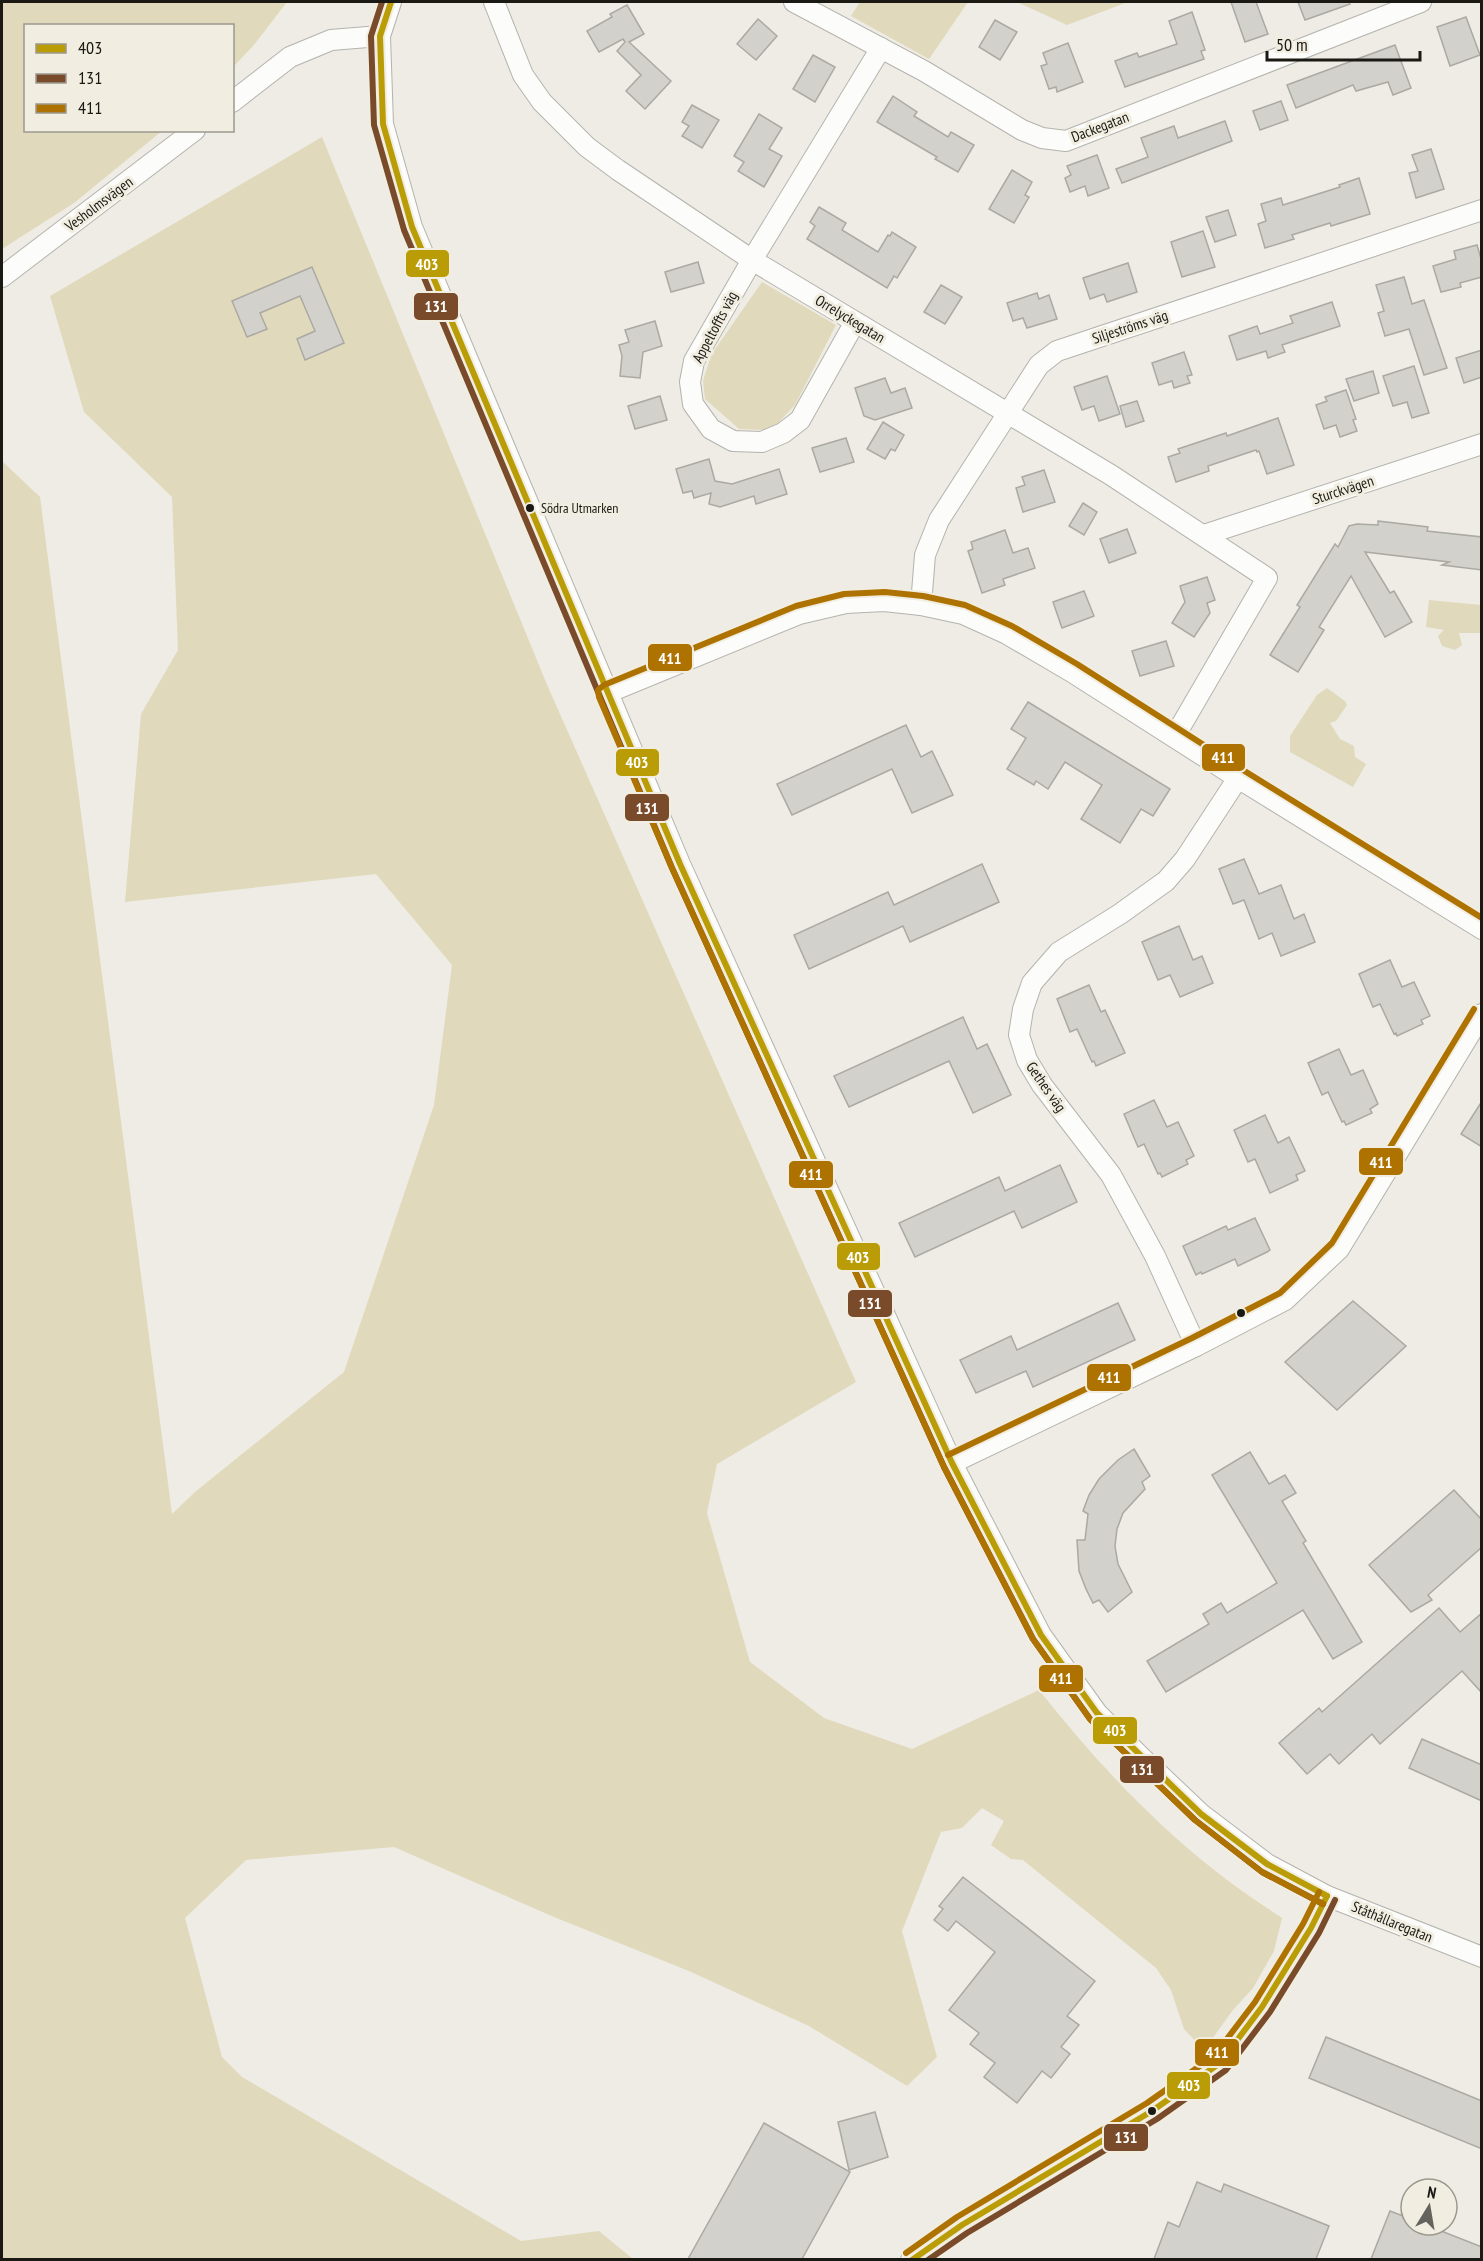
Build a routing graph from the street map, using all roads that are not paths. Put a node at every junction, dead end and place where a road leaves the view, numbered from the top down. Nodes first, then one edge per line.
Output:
1 (391, 2) edge
2 (494, 2) edge
3 (794, 2) edge
4 (1421, 2) edge
5 (380, 36) junction
6 (881, 48) junction
7 (234, 100) edge
8 (192, 132) edge
9 (1482, 210) edge
10 (752, 260) junction
11 (2, 277) edge
12 (855, 322) junction
13 (1008, 414) junction
14 (1482, 444) edge
15 (1204, 535) junction
16 (921, 605) junction
17 (607, 693) junction
18 (1175, 736) junction
19 (1238, 778) junction
20 (1482, 929) edge
21 (1482, 1014) edge
22 (1197, 1346) junction
23 (952, 1463) junction
24 (1327, 1896) junction
25 (1482, 1957) edge
26 (912, 2259) edge

1 - 5 street, Ståthållaregatan
2 - 10 street, Orrelyckegatan
3 - 6 street, Dackegatan
4 - 6 street, Dackegatan
5 - 7 street
5 - 17 street, Ståthållaregatan
6 - 10 street, Appeltoffts väg
8 - 11 street, Vesholmsvägen
9 - 13 street, Siljeströms väg
10 - 12 street, Orrelyckegatan
10 - 12 street, Appeltoffts väg
12 - 13 street, Orrelyckegatan
13 - 15 street, Orrelyckegatan
13 - 16 street, Siljeströms väg
14 - 15 street, Sturckvägen
15 - 18 street, Orrelyckegatan
16 - 17 street
16 - 18 street
17 - 23 street, Ståthållaregatan
18 - 19 street
19 - 20 street
19 - 22 street, Gethes väg
21 - 22 street
22 - 23 street
23 - 24 street, Ståthållaregatan
24 - 25 street, Ståthållaregatan
24 - 26 street

